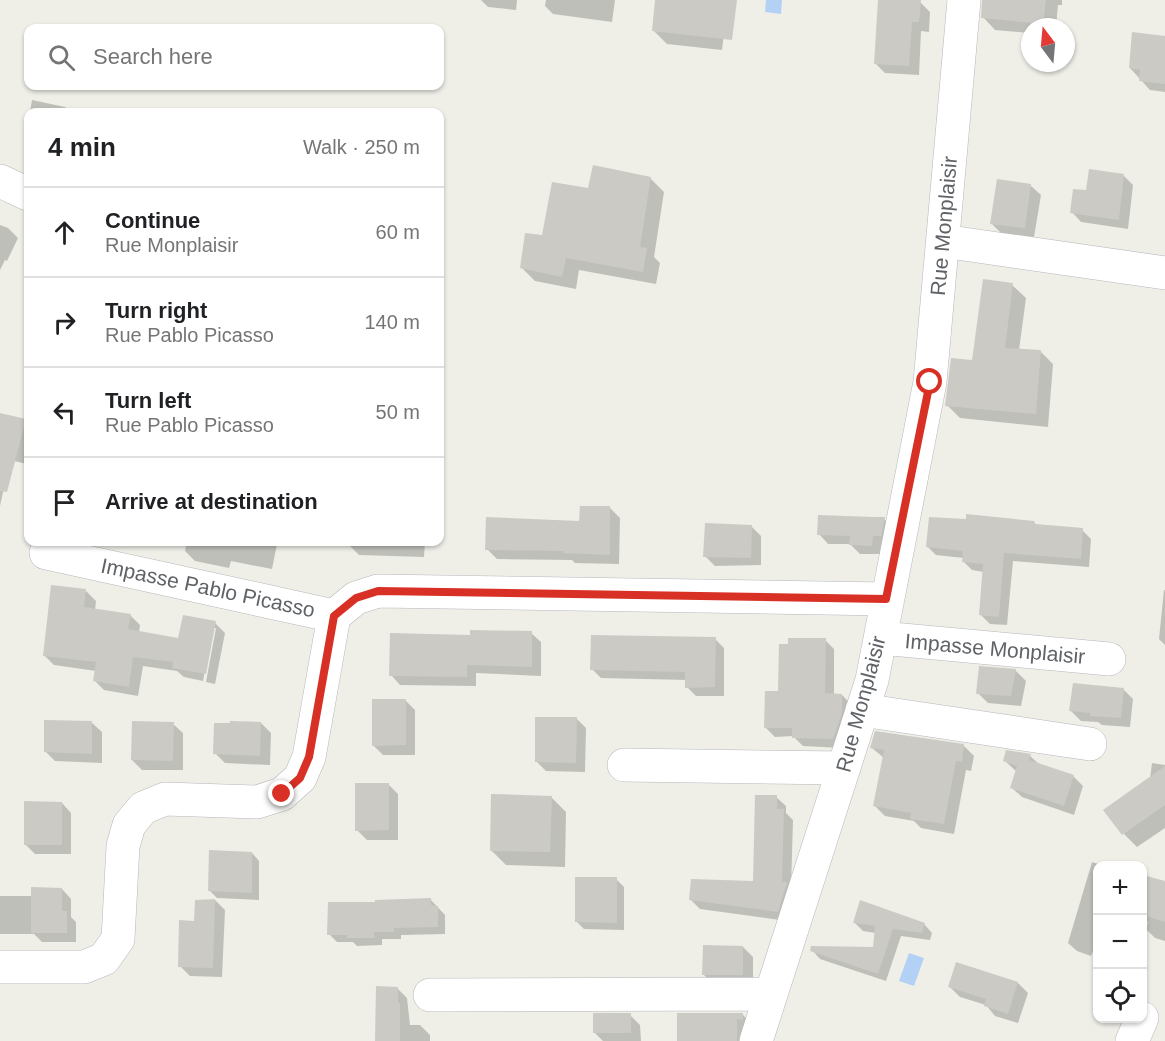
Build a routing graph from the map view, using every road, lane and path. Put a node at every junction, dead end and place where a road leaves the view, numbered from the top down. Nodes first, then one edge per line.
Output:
1 (964, 0) edge
2 (0, 181) edge
3 (24, 192) edge
4 (943, 241) junction
5 (1165, 273) edge
6 (46, 553) dead end
7 (886, 599) junction
8 (334, 616) junction
9 (880, 638) junction
10 (1109, 659) dead end
11 (862, 710) junction
12 (1090, 744) dead end
13 (624, 765) dead end
14 (844, 768) junction
15 (0, 967) edge
16 (771, 994) junction
17 (429, 995) dead end
18 (1140, 1023) edge
19 (756, 1041) edge
20 (1132, 1041) edge

1 - 4 street, Rue Monplaisir
2 - 3 street
4 - 5 street
4 - 7 street, Rue Monplaisir
6 - 8 street, Impasse Pablo Picasso
7 - 8 street
7 - 9 street, Rue Monplaisir
8 - 15 street
9 - 10 street, Impasse Monplaisir
9 - 11 street, Rue Monplaisir
11 - 12 street
11 - 14 street, Rue Monplaisir
13 - 14 street
14 - 16 street, Rue Monplaisir
16 - 17 street
16 - 19 street, Rue Monplaisir
18 - 20 street

